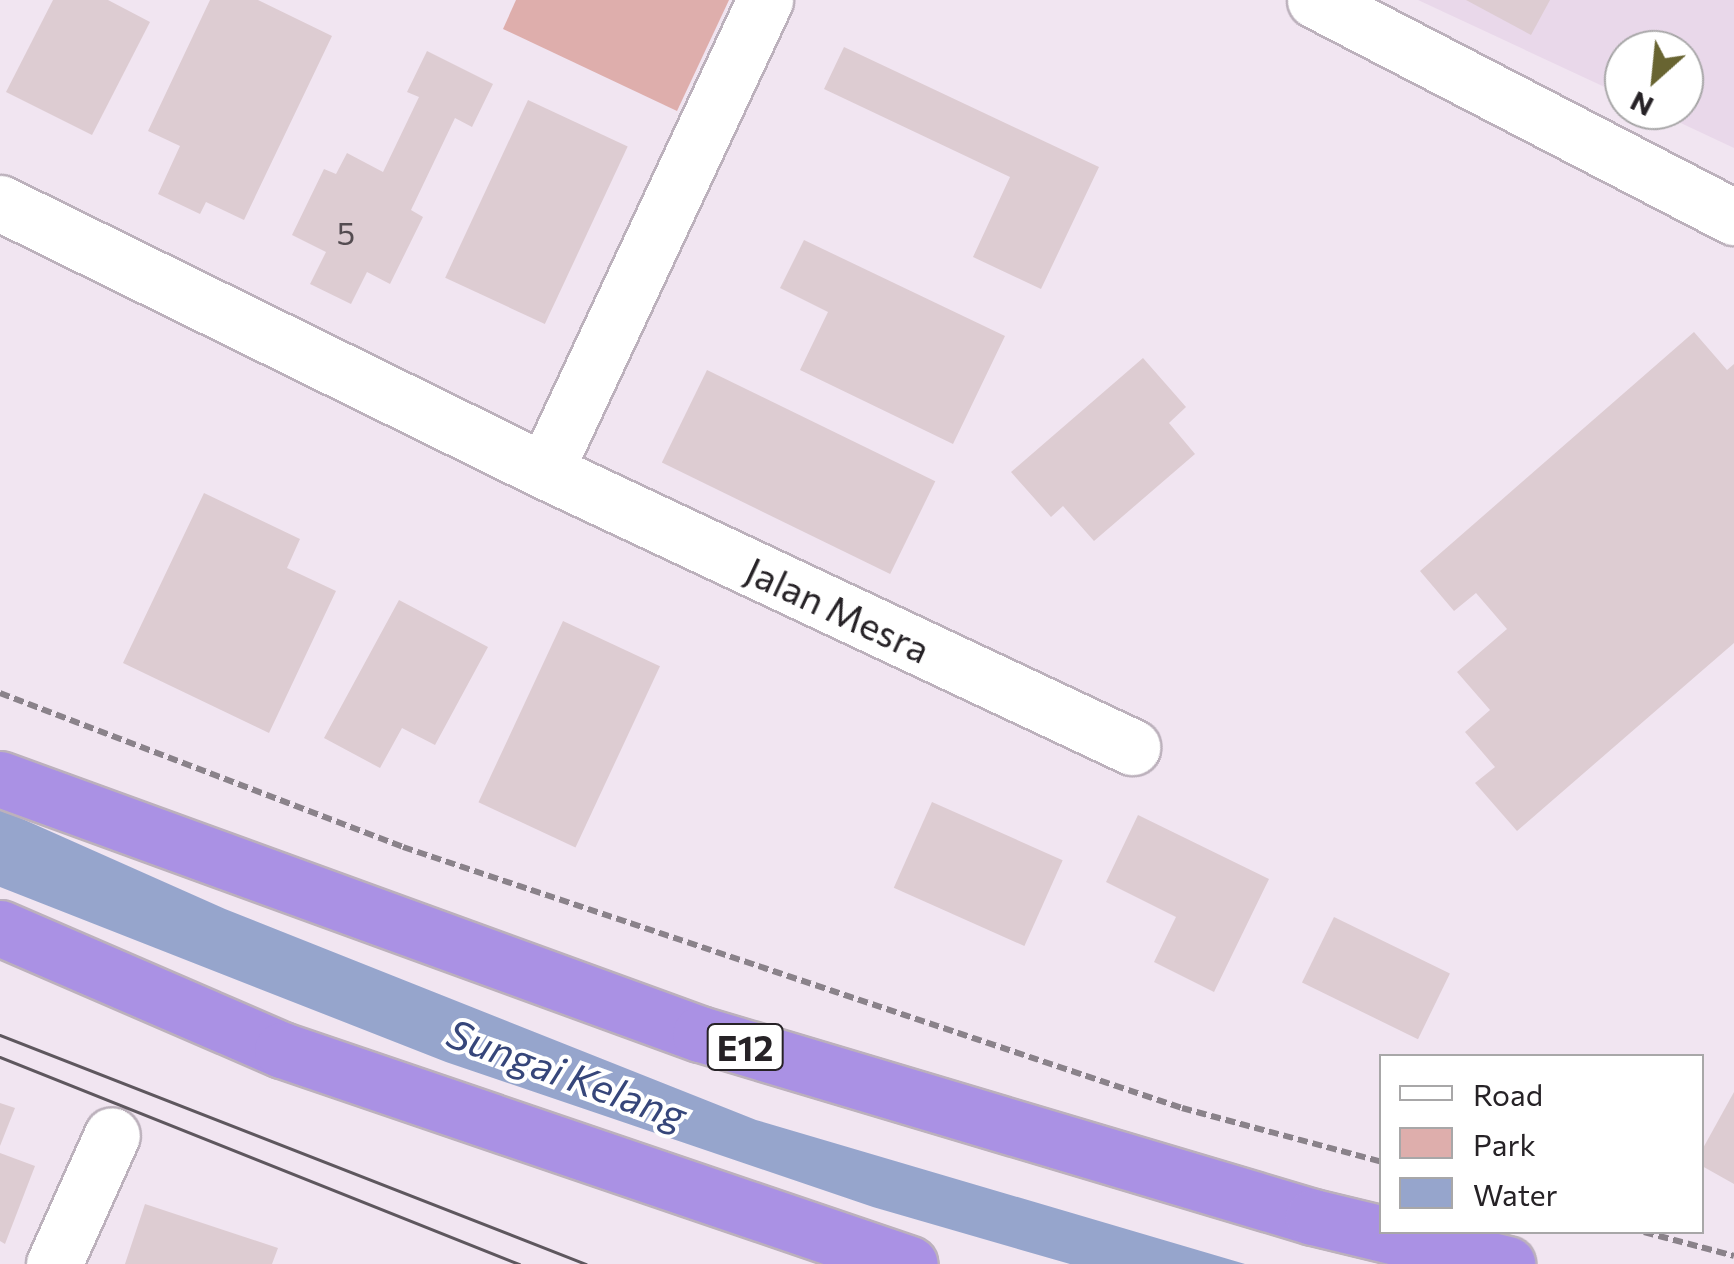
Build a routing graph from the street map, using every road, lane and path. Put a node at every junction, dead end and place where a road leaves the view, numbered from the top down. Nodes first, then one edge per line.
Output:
1 (765, 0) edge
2 (1315, 0) edge
3 (0, 203) edge
4 (1734, 217) edge
5 (545, 471) junction
6 (0, 692) edge
7 (1132, 747) dead end
8 (0, 779) edge
9 (0, 928) edge
10 (112, 1135) dead end
11 (1379, 1161) edge
12 (1379, 1233) edge
13 (1384, 1234) edge
14 (1652, 1234) edge
15 (1734, 1256) edge
16 (54, 1264) edge
17 (910, 1264) edge
18 (1507, 1264) edge

1 - 5 street
2 - 4 street
3 - 5 street, Jalan Mesra
5 - 7 street, Jalan Mesra
6 - 11 path
8 - 12 highway, E12
9 - 17 highway
10 - 16 street
13 - 18 highway, E12
14 - 15 path

